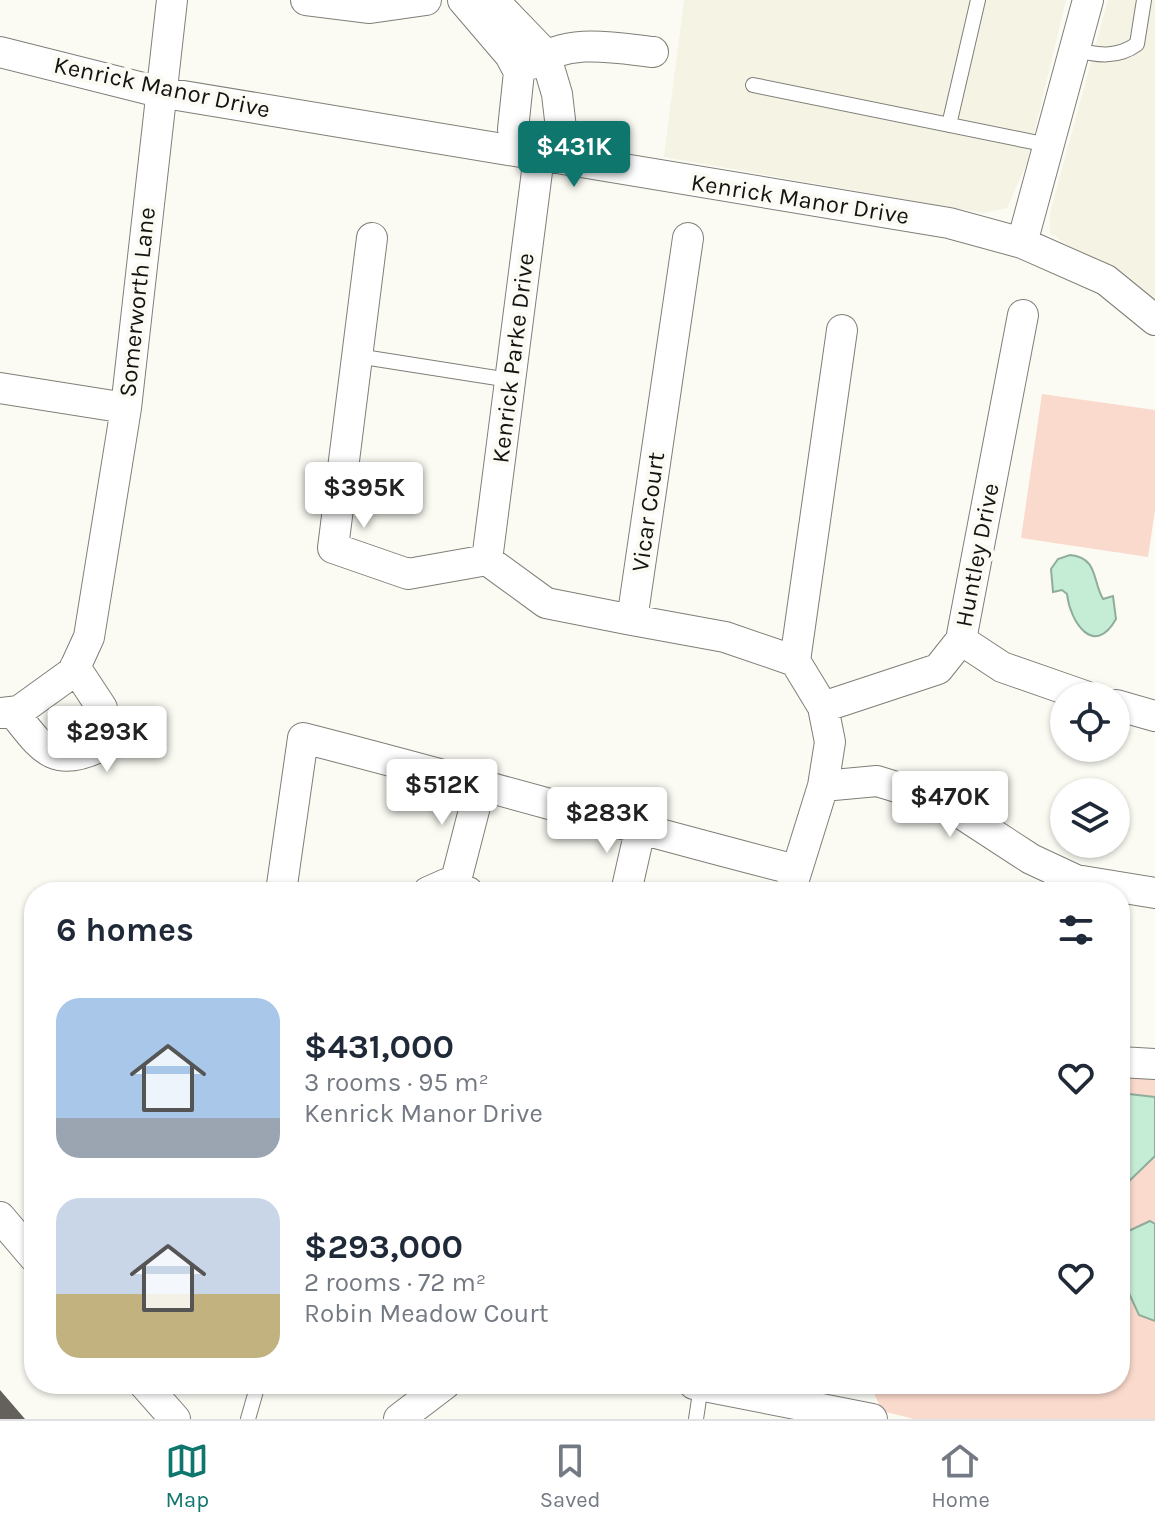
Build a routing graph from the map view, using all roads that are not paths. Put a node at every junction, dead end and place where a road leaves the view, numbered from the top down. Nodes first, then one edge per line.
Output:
1 (172, 0) edge
2 (306, 0) edge
3 (426, 0) edge
4 (463, 0) edge
5 (493, 0) edge
6 (978, 0) edge
7 (1088, 0) edge
8 (1145, 2) edge
9 (1074, 49) junction
10 (0, 52) edge
11 (653, 52) dead end
12 (545, 54) junction
13 (519, 72) junction
14 (753, 85) dead end
15 (159, 92) junction
16 (949, 125) junction
17 (1048, 145) junction
18 (539, 156) junction
19 (372, 238) dead end
20 (688, 238) dead end
21 (1022, 243) junction
22 (1023, 315) dead end
23 (1155, 320) edge
24 (842, 330) dead end
25 (357, 356) junction
26 (510, 380) junction
27 (0, 388) edge
28 (126, 408) junction
29 (487, 560) junction
30 (632, 620) junction
31 (961, 640) junction
32 (795, 661) junction
33 (75, 667) junction
34 (1050, 684) edge
35 (823, 707) junction
36 (1130, 709) edge
37 (6, 712) edge
38 (1155, 716) edge
39 (481, 783) junction
40 (823, 786) junction
41 (640, 830) junction
42 (793, 881) edge
43 (282, 882) edge
44 (452, 882) edge
45 (628, 882) edge
46 (1088, 882) edge
47 (1130, 889) edge
48 (1155, 893) edge
49 (1130, 1063) edge
50 (1155, 1064) edge
51 (0, 1217) edge
52 (24, 1245) edge
53 (153, 1394) edge
54 (255, 1394) edge
55 (432, 1394) edge
56 (697, 1394) edge
57 (743, 1394) edge
58 (175, 1419) edge
59 (248, 1419) edge
60 (399, 1419) edge
61 (696, 1419) edge
62 (872, 1419) edge

1 - 15 street, Somerworth Lane
2 - 3 street
4 - 13 street
5 - 12 street
6 - 16 lane
7 - 9 street
8 - 9 lane
9 - 17 street
10 - 15 street, Kenrick Manor Drive
11 - 12 street
12 - 13 street
12 - 18 street
13 - 18 street
14 - 16 lane
15 - 18 street, Kenrick Manor Drive
15 - 28 street, Somerworth Lane
16 - 17 lane
17 - 21 street
18 - 21 street, Kenrick Manor Drive
18 - 26 street, Kenrick Parke Drive
19 - 25 street
20 - 30 street, Vicar Court
21 - 23 street, Kenrick Manor Drive
22 - 31 street, Huntley Drive
24 - 32 street
25 - 26 lane
25 - 29 street
26 - 29 street, Kenrick Parke Drive
27 - 28 street
28 - 33 street, Somerworth Lane
29 - 30 street
30 - 32 street
31 - 34 street
31 - 35 street, Huntley Drive
32 - 35 street
33 - 37 street
33 - 37 street
35 - 40 street
36 - 38 street
39 - 41 street
39 - 43 street
39 - 44 street
40 - 42 street
40 - 46 street
41 - 42 street
41 - 45 street
47 - 48 street
49 - 50 street
51 - 52 street
53 - 58 street
54 - 59 lane
55 - 60 street
56 - 61 lane
57 - 62 street

